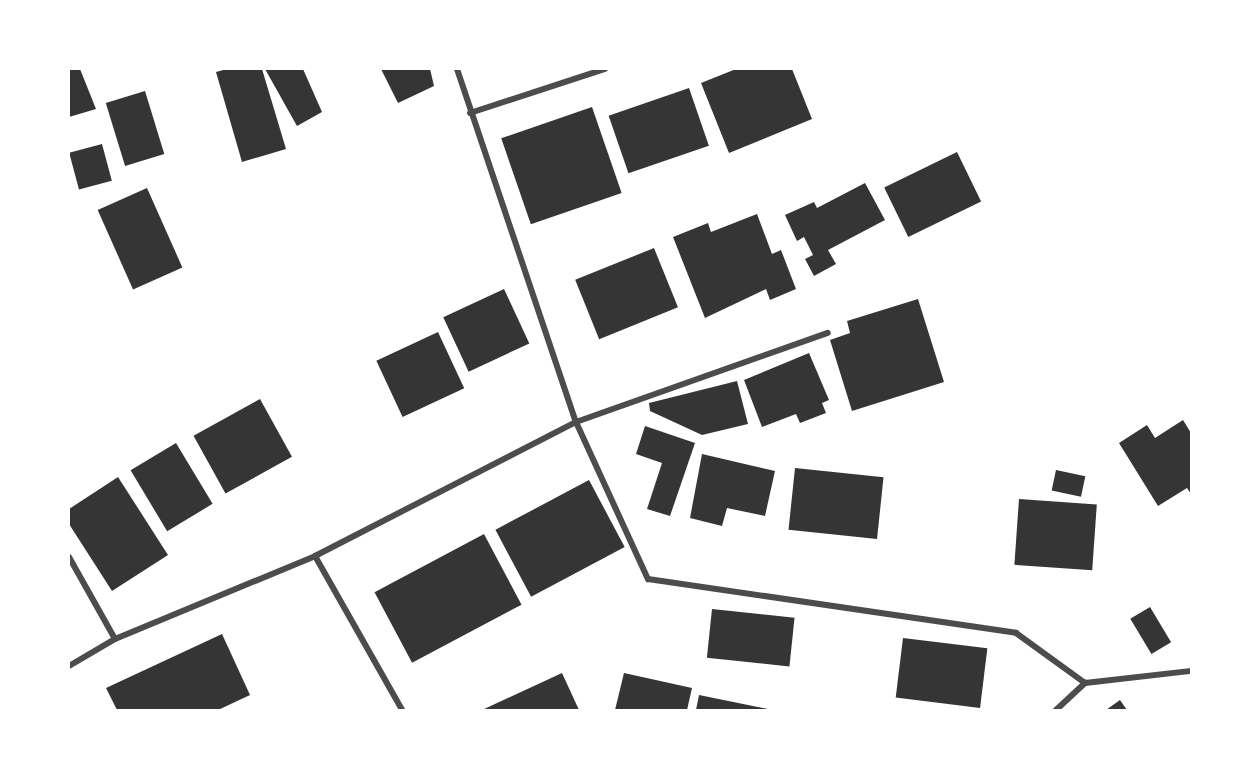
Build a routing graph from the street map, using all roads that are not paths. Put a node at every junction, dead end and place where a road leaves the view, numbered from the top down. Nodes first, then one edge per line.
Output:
1 (457, 69) edge
2 (606, 69) edge
3 (470, 113) junction
4 (828, 333) dead end
5 (576, 422) junction
6 (315, 556) junction
7 (69, 557) edge
8 (115, 639) junction
9 (69, 666) edge
10 (1191, 671) edge
11 (1085, 683) junction
12 (402, 710) edge
13 (1056, 710) edge

1 - 3 street
2 - 3 street
3 - 5 street
4 - 5 street
5 - 6 street
5 - 11 street
6 - 8 street
6 - 12 street
7 - 8 street
8 - 9 street
10 - 11 street
11 - 13 street

